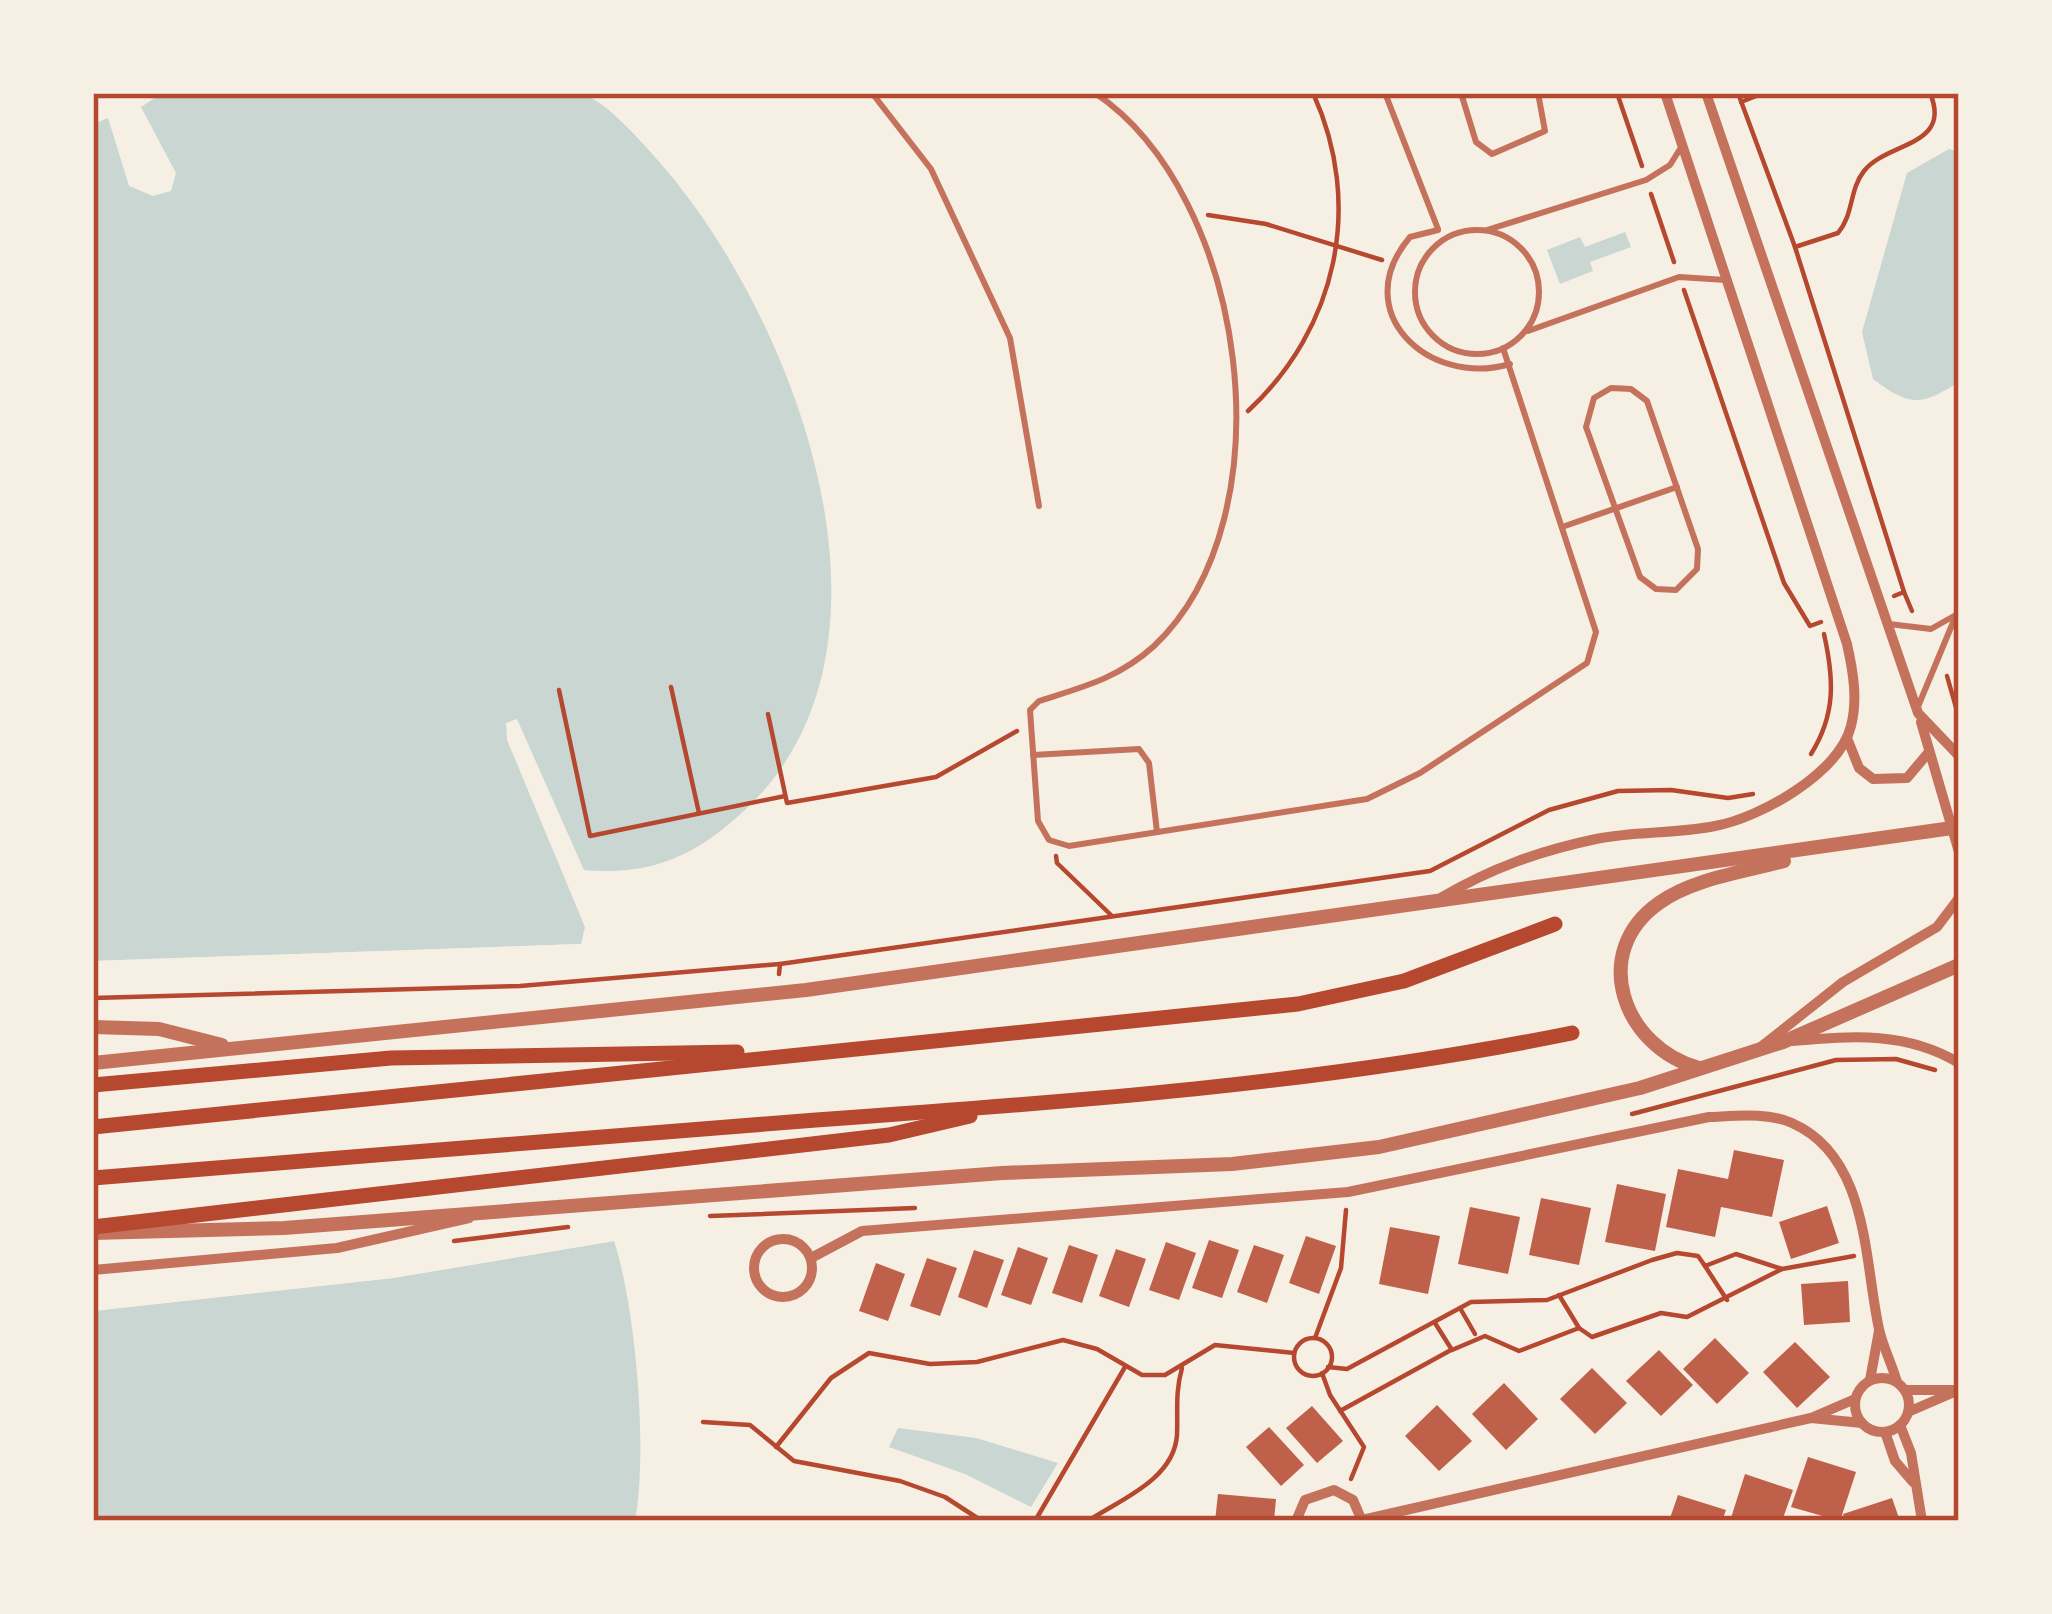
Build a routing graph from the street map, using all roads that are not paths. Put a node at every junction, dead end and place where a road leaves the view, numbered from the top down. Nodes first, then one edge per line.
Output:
1 (872, 93) edge
2 (1095, 93) edge
3 (1385, 93) edge
4 (1461, 93) edge
5 (1538, 93) edge
6 (1665, 93) edge
7 (1706, 93) edge
8 (1682, 146) junction
9 (1438, 230) junction
10 (1485, 230) junction
11 (1441, 241) junction
12 (1727, 280) junction
13 (1524, 333) junction
14 (1503, 349) junction
15 (1510, 364) junction
16 (1677, 487) junction
17 (1039, 506) dead end
18 (1615, 509) junction
19 (1562, 527) junction
20 (1959, 608) edge
21 (1954, 616) junction
22 (1887, 624) junction
23 (1917, 711) junction
24 (1847, 738) junction
25 (1929, 752) junction
26 (1031, 755) junction
27 (1959, 756) edge
28 (1956, 827) edge
29 (1157, 832) junction
30 (1829, 848) junction
31 (1959, 852) edge
32 (1959, 898) edge
33 (1428, 905) junction
34 (1555, 924) dead end
35 (1959, 965) edge
36 (93, 1027) edge
37 (1572, 1033) dead end
38 (1784, 1042) junction
39 (227, 1047) junction
40 (1760, 1048) junction
41 (855, 1049) junction
42 (93, 1063) edge
43 (1959, 1064) edge
44 (1702, 1069) junction
45 (93, 1085) edge
46 (989, 1109) junction
47 (93, 1126) edge
48 (93, 1178) edge
49 (487, 1212) junction
50 (93, 1230) edge
51 (811, 1258) junction
52 (93, 1270) edge
53 (1880, 1331) junction
54 (1870, 1380) junction
55 (1901, 1386) junction
56 (1958, 1390) edge
57 (1855, 1399) junction
58 (1908, 1412) junction
59 (1811, 1418) junction
60 (1862, 1423) junction
61 (1900, 1425) junction
62 (1885, 1432) junction
63 (1912, 1482) junction
64 (1362, 1520) edge
65 (1296, 1521) edge
66 (1922, 1521) edge

1 - 17 lane
2 - 26 lane
3 - 9 lane
4 - 5 lane
6 - 8 street
7 - 22 street
8 - 10 lane
8 - 12 street
9 - 11 lane
9 - 15 lane
10 - 11 lane
10 - 13 lane
11 - 14 lane
12 - 13 lane
12 - 24 street
13 - 14 lane
14 - 15 lane
15 - 19 lane
16 - 18 lane
16 - 18 lane
16 - 18 lane
18 - 19 lane
19 - 29 lane
20 - 21 lane
21 - 22 lane
21 - 23 lane
22 - 23 street
23 - 25 street
23 - 27 street
24 - 25 street
24 - 33 street
25 - 28 street
26 - 29 lane
26 - 29 lane
28 - 30 street
28 - 31 street
30 - 33 street
30 - 44 street
32 - 40 street
33 - 39 street
34 - 41 main road
35 - 38 street
36 - 39 street
37 - 46 main road
38 - 40 street
38 - 43 street
39 - 42 street
40 - 44 street
41 - 45 main road
41 - 47 main road
44 - 49 street
46 - 48 main road
46 - 50 main road
49 - 50 street
49 - 52 street
51 - 51 street
51 - 53 street
53 - 54 street
53 - 55 street
54 - 55 street
54 - 57 street
55 - 56 street
55 - 58 street
56 - 58 street
57 - 59 street
57 - 60 street
58 - 61 street
59 - 60 street
59 - 64 street
60 - 62 street
61 - 62 street
61 - 63 street
62 - 63 street
63 - 66 street
64 - 65 street

